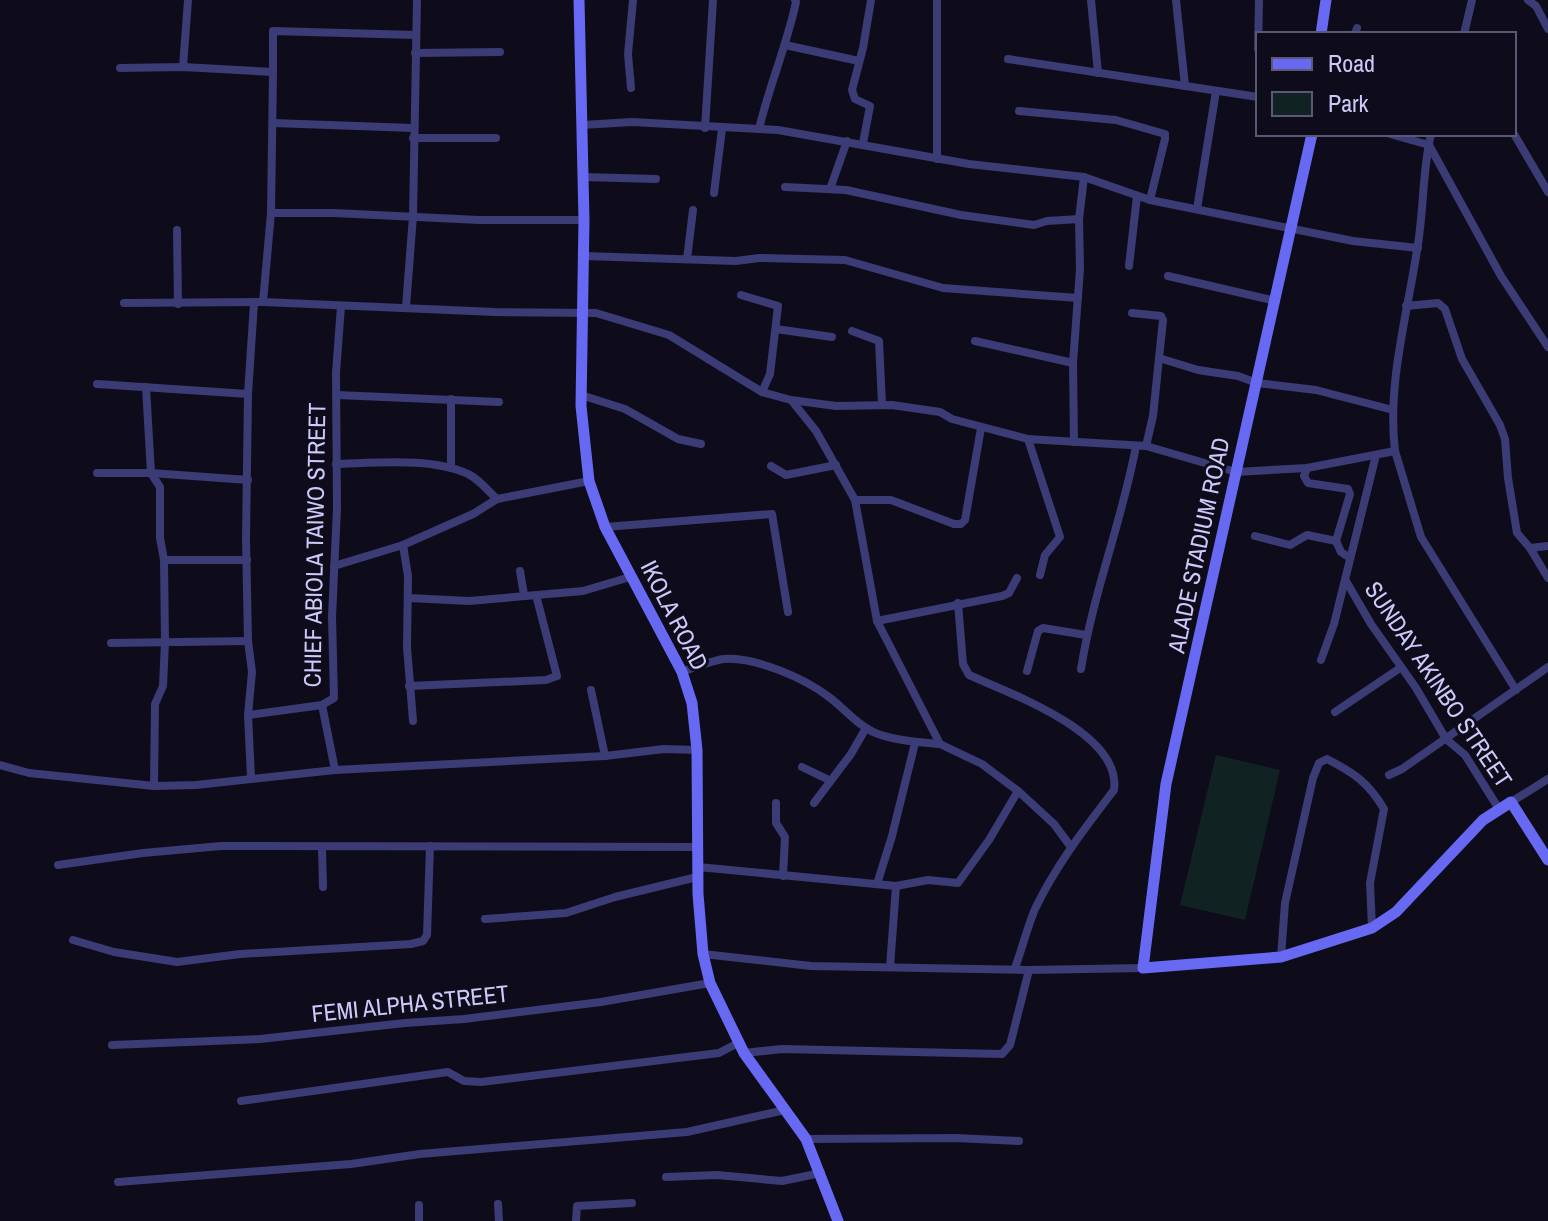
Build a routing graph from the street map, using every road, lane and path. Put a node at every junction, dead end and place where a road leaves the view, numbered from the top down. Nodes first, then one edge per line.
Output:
1 (188, 0) edge
2 (417, 0) edge
3 (579, 0) edge
4 (633, 0) edge
5 (713, 0) edge
6 (795, 0) edge
7 (871, 0) edge
8 (937, 0) edge
9 (1091, 0) edge
10 (1176, 0) edge
11 (1259, 0) edge
12 (1326, 0) edge
13 (1472, 0) edge
14 (1528, 0) edge
15 (1548, 29) edge
16 (1258, 32) edge
17 (1321, 32) edge
18 (1464, 32) edge
19 (416, 35) junction
20 (785, 45) junction
21 (500, 52) dead end
22 (415, 53) junction
23 (1008, 59) dead end
24 (859, 61) junction
25 (183, 67) junction
26 (120, 68) dead end
27 (273, 72) junction
28 (1098, 73) junction
29 (1185, 86) junction
30 (631, 88) dead end
31 (1216, 91) junction
32 (1256, 97) edge
33 (1019, 111) dead end
34 (273, 123) junction
35 (582, 125) junction
36 (705, 128) junction
37 (722, 129) junction
38 (759, 129) junction
39 (413, 133) junction
40 (1312, 136) edge
41 (1397, 136) edge
42 (1431, 136) edge
43 (1515, 136) edge
44 (496, 138) dead end
45 (847, 141) junction
46 (863, 143) junction
47 (1429, 145) junction
48 (937, 159) junction
49 (583, 177) junction
50 (1084, 177) junction
51 (656, 179) dead end
52 (785, 187) dead end
53 (830, 189) junction
54 (1548, 192) edge
55 (714, 193) dead end
56 (1137, 196) junction
57 (1150, 200) junction
58 (1197, 209) junction
59 (693, 210) dead end
60 (271, 213) junction
61 (413, 216) junction
62 (1079, 219) junction
63 (584, 220) junction
64 (1291, 229) junction
65 (177, 230) dead end
66 (1418, 248) junction
67 (584, 256) junction
68 (687, 259) junction
69 (1129, 266) dead end
70 (1168, 276) dead end
71 (741, 295) dead end
72 (1078, 298) junction
73 (1276, 301) junction
74 (124, 303) dead end
75 (259, 303) junction
76 (178, 304) junction
77 (341, 306) junction
78 (1406, 306) junction
79 (406, 307) junction
80 (583, 313) junction
81 (1132, 313) dead end
82 (776, 329) junction
83 (852, 331) dead end
84 (832, 337) dead end
85 (975, 341) dead end
86 (1548, 347) edge
87 (1159, 358) junction
88 (1073, 363) junction
89 (1257, 383) junction
90 (97, 384) dead end
91 (146, 387) junction
92 (762, 392) junction
93 (248, 394) junction
94 (337, 395) junction
95 (581, 395) junction
96 (451, 399) junction
97 (791, 400) junction
98 (499, 402) dead end
99 (882, 404) junction
100 (1393, 410) junction
101 (981, 428) junction
102 (1028, 439) junction
103 (1074, 442) junction
104 (701, 444) dead end
105 (1136, 446) junction
106 (1146, 446) junction
107 (1395, 451) junction
108 (1376, 455) junction
109 (336, 464) junction
110 (836, 465) junction
111 (771, 466) dead end
112 (451, 468) junction
113 (1307, 468) junction
114 (1236, 472) junction
115 (97, 473) dead end
116 (151, 473) junction
117 (248, 480) junction
118 (589, 481) junction
119 (497, 499) junction
120 (855, 500) junction
121 (605, 527) junction
122 (1255, 536) dead end
123 (1336, 541) junction
124 (403, 545) junction
125 (1548, 546) edge
126 (1530, 548) junction
127 (1350, 558) junction
128 (164, 560) junction
129 (247, 560) junction
130 (334, 566) junction
131 (520, 571) dead end
132 (1040, 575) dead end
133 (630, 577) junction
134 (1017, 578) dead end
135 (1548, 578) edge
136 (1346, 581) junction
137 (524, 595) junction
138 (536, 595) junction
139 (409, 598) junction
140 (958, 603) junction
141 (788, 612) dead end
142 (877, 621) junction
143 (1086, 635) junction
144 (248, 641) junction
145 (165, 642) junction
146 (111, 643) dead end
147 (1321, 660) dead end
148 (1548, 667) edge
149 (1400, 668) junction
150 (1081, 669) dead end
151 (1027, 671) dead end
152 (682, 672) junction
153 (409, 686) junction
154 (591, 690) dead end
155 (1516, 690) junction
156 (322, 705) junction
157 (1335, 712) dead end
158 (248, 715) junction
159 (413, 721) dead end
160 (866, 728) junction
161 (1446, 739) junction
162 (915, 743) junction
163 (940, 744) junction
164 (697, 750) junction
165 (605, 756) junction
166 (0, 765) edge
167 (802, 767) dead end
168 (335, 770) junction
169 (1389, 775) dead end
170 (251, 778) junction
171 (1548, 779) edge
172 (829, 780) junction
173 (154, 786) junction
174 (1018, 791) junction
175 (1511, 802) junction
176 (776, 803) dead end
177 (814, 803) dead end
178 (1499, 809) junction
179 (430, 846) junction
180 (697, 847) junction
181 (1071, 847) junction
182 (322, 848) junction
183 (1548, 860) edge
184 (58, 865) dead end
185 (698, 872) junction
186 (783, 876) junction
187 (877, 884) junction
188 (896, 886) junction
189 (323, 887) dead end
190 (485, 919) dead end
191 (1372, 928) junction
192 (73, 940) dead end
193 (703, 954) junction
194 (1281, 957) junction
195 (890, 967) junction
196 (1015, 968) junction
197 (1143, 968) junction
198 (1029, 970) junction
199 (710, 983) junction
200 (112, 1045) dead end
201 (741, 1048) junction
202 (241, 1101) dead end
203 (785, 1110) junction
204 (806, 1139) junction
205 (1019, 1141) dead end
206 (821, 1173) junction
207 (666, 1177) dead end
208 (118, 1182) dead end
209 (632, 1203) dead end
210 (498, 1204) dead end
211 (419, 1205) dead end
212 (419, 1221) edge
213 (499, 1221) edge
214 (576, 1221) edge
215 (838, 1221) edge

1 - 25 street
2 - 19 street
3 - 35 street, IKOLA ROAD
4 - 30 street
5 - 36 street
6 - 20 street
7 - 24 street
8 - 48 street
9 - 28 street
10 - 29 street
11 - 16 street
12 - 17 street
13 - 18 street
14 - 15 street
19 - 22 street
19 - 27 street
20 - 24 street
20 - 38 street
21 - 22 street
22 - 39 street
23 - 28 street
24 - 46 street
25 - 26 street
25 - 27 street
27 - 34 street
28 - 29 street
29 - 31 street
31 - 32 street
31 - 58 street
33 - 57 street
34 - 39 street
34 - 60 street
35 - 36 street
35 - 49 street, IKOLA ROAD
36 - 37 street
37 - 38 street
37 - 55 street
38 - 45 street
39 - 44 street
39 - 61 street
40 - 64 street, ALADE STADIUM ROAD
41 - 47 street
42 - 47 street
43 - 54 street
45 - 46 street
45 - 53 street
46 - 48 street
47 - 66 street
47 - 86 street
48 - 50 street
49 - 51 street
49 - 63 street, IKOLA ROAD
50 - 56 street
50 - 62 street
52 - 53 street
53 - 62 street
56 - 57 street
56 - 69 street
57 - 58 street
58 - 64 street
59 - 68 street
60 - 61 street
60 - 75 street
61 - 63 street
61 - 79 street
62 - 72 street
63 - 67 street, IKOLA ROAD
64 - 66 street
64 - 73 street, ALADE STADIUM ROAD
65 - 76 street
66 - 78 street
67 - 68 street
67 - 80 street, IKOLA ROAD
68 - 72 street
70 - 73 street
71 - 82 street
72 - 88 street
73 - 89 street, ALADE STADIUM ROAD
74 - 76 street
75 - 76 street
75 - 77 street
75 - 93 street
77 - 79 street
77 - 94 street, CHIEF ABIOLA TAIWO STREET
78 - 100 street
78 - 126 street
79 - 80 street
80 - 92 street
80 - 95 street, IKOLA ROAD
81 - 87 street
82 - 84 street
82 - 92 street
83 - 99 street
85 - 88 street
87 - 89 street
87 - 106 street
88 - 103 street
89 - 100 street
89 - 114 street, ALADE STADIUM ROAD
90 - 91 street
91 - 93 street
91 - 116 street
92 - 97 street
93 - 117 street
94 - 96 street
94 - 109 street, CHIEF ABIOLA TAIWO STREET
95 - 104 street
95 - 118 street, IKOLA ROAD
96 - 98 street
96 - 112 street
97 - 99 street
97 - 110 street
99 - 101 street
100 - 107 street
101 - 102 street
101 - 120 street
102 - 103 street
102 - 132 street
103 - 105 street
105 - 106 street
105 - 143 street
106 - 114 street
107 - 108 street
107 - 155 street
108 - 113 street
108 - 127 street
109 - 112 street
109 - 130 street, CHIEF ABIOLA TAIWO STREET
110 - 111 street
110 - 120 street
112 - 119 street
113 - 114 street
113 - 123 street
114 - 197 street, ALADE STADIUM ROAD
115 - 116 street
116 - 117 street
116 - 128 street
117 - 129 street
118 - 119 street
118 - 121 street, IKOLA ROAD
119 - 124 street
120 - 142 street
121 - 133 street, IKOLA ROAD
121 - 141 street
122 - 123 street
123 - 127 street
124 - 130 street
124 - 139 street
125 - 126 street
126 - 135 street
127 - 136 street
128 - 129 street
128 - 145 street
129 - 144 street
130 - 156 street, CHIEF ABIOLA TAIWO STREET
131 - 137 street
133 - 138 street
133 - 152 street, IKOLA ROAD
134 - 140 street
136 - 147 street
136 - 149 street, SUNDAY AKINBO STREET
137 - 138 street
137 - 139 street
138 - 153 street
139 - 153 street
140 - 142 street
140 - 181 street
142 - 163 street
143 - 150 street
143 - 151 street
144 - 145 street
144 - 158 street
145 - 146 street
145 - 173 street
148 - 155 street
149 - 157 street
149 - 161 street, SUNDAY AKINBO STREET
152 - 160 street
152 - 164 street, IKOLA ROAD
153 - 159 street
154 - 165 street
155 - 161 street
156 - 158 street, CHIEF ABIOLA TAIWO STREET
156 - 168 street
158 - 170 street
160 - 162 street
160 - 172 street
161 - 169 street
161 - 178 street, SUNDAY AKINBO STREET
162 - 163 street
162 - 187 street
163 - 174 street
164 - 165 street
164 - 180 street, IKOLA ROAD
165 - 168 street
166 - 173 street
167 - 172 street
168 - 170 street
170 - 173 street
171 - 175 street
172 - 177 street
174 - 181 street
174 - 188 street
175 - 178 street
175 - 183 street
176 - 186 street
178 - 191 street
179 - 180 street
179 - 182 street
179 - 192 street
180 - 185 street, IKOLA ROAD
181 - 196 street
182 - 184 street
182 - 189 street
185 - 186 street
185 - 190 street
185 - 193 street, IKOLA ROAD
186 - 187 street
187 - 188 street
188 - 195 street
191 - 194 street
191 - 194 street
193 - 195 street
193 - 199 street, IKOLA ROAD
194 - 197 street
195 - 196 street
196 - 198 street
197 - 198 street
198 - 201 street
199 - 200 street, FEMI ALPHA STREET
199 - 201 street, IKOLA ROAD
201 - 202 street
201 - 203 street, IKOLA ROAD
203 - 204 street, IKOLA ROAD
203 - 208 street
204 - 205 street
204 - 206 street, IKOLA ROAD
206 - 207 street
206 - 215 street, IKOLA ROAD
209 - 214 street
210 - 213 street
211 - 212 street

